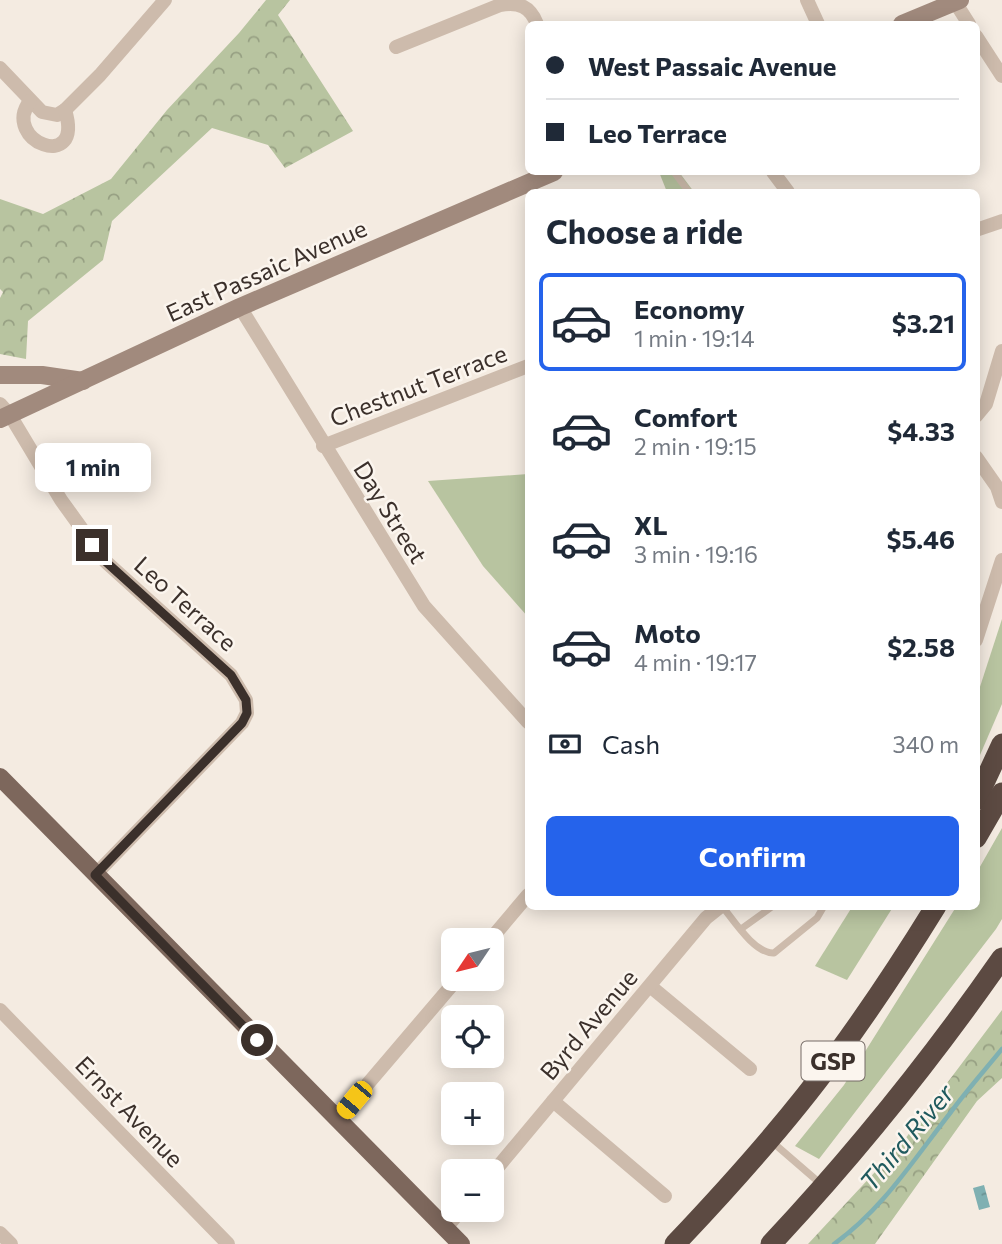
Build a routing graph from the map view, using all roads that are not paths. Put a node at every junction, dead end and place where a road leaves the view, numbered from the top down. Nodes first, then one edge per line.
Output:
1 (145, 0) edge
2 (807, 0) edge
3 (957, 1) edge
4 (160, 6) edge
5 (535, 21) edge
6 (817, 21) edge
7 (909, 21) edge
8 (967, 21) edge
9 (980, 42) edge
10 (396, 47) dead end
11 (0, 68) edge
12 (1002, 76) edge
13 (30, 101) junction
14 (65, 110) junction
15 (547, 175) edge
16 (1002, 221) edge
17 (980, 229) edge
18 (240, 307) junction
19 (1002, 351) edge
20 (525, 367) edge
21 (0, 375) edge
22 (83, 381) junction
23 (980, 411) edge
24 (3, 413) edge
25 (323, 446) junction
26 (980, 463) edge
27 (1002, 502) edge
28 (1002, 559) edge
29 (980, 628) edge
30 (525, 719) edge
31 (1002, 744) edge
32 (0, 777) edge
33 (980, 791) edge
34 (1002, 793) edge
35 (980, 831) edge
36 (95, 875) junction
37 (525, 899) edge
38 (715, 910) edge
39 (722, 910) edge
40 (767, 910) edge
41 (822, 910) edge
42 (923, 910) edge
43 (934, 910) edge
44 (500, 928) edge
45 (741, 929) junction
46 (1002, 958) edge
47 (891, 978) junction
48 (650, 986) junction
49 (446, 991) edge
50 (0, 1010) edge
51 (750, 1069) dead end
52 (553, 1101) junction
53 (337, 1120) junction
54 (770, 1140) junction
55 (504, 1160) edge
56 (824, 1187) junction
57 (665, 1196) dead end
58 (451, 1222) edge
59 (445, 1229) junction
60 (0, 1233) edge
61 (11, 1244) edge
62 (228, 1244) edge
63 (461, 1244) edge
64 (675, 1244) edge
65 (771, 1244) edge

1 - 4 street
2 - 6 street
3 - 7 main road
3 - 8 street
4 - 14 street
5 - 10 street
9 - 12 street
11 - 13 street
13 - 14 street
13 - 14 street
15 - 18 main road, East Passaic Avenue
16 - 17 street
18 - 22 main road, East Passaic Avenue
18 - 25 street, Day Street
19 - 23 street
20 - 25 street, Chestnut Terrace
21 - 22 main road
22 - 24 main road, East Passaic Avenue
24 - 36 street, Leo Terrace
25 - 30 street, Day Street
26 - 27 street
28 - 29 street
31 - 33 highway
32 - 36 main road
34 - 35 highway
36 - 53 main road
37 - 44 street
38 - 48 street, Byrd Avenue
39 - 45 lane
40 - 45 lane
41 - 45 lane
42 - 47 highway
43 - 47 highway, GSP
46 - 56 highway
47 - 54 highway, GSP
48 - 51 street
48 - 52 street, Byrd Avenue
49 - 53 street
50 - 62 street, Ernst Avenue
52 - 55 street, Byrd Avenue
52 - 57 street
53 - 59 main road
54 - 56 lane
54 - 64 highway, GSP
56 - 65 highway
58 - 59 street
59 - 63 main road
60 - 61 street

